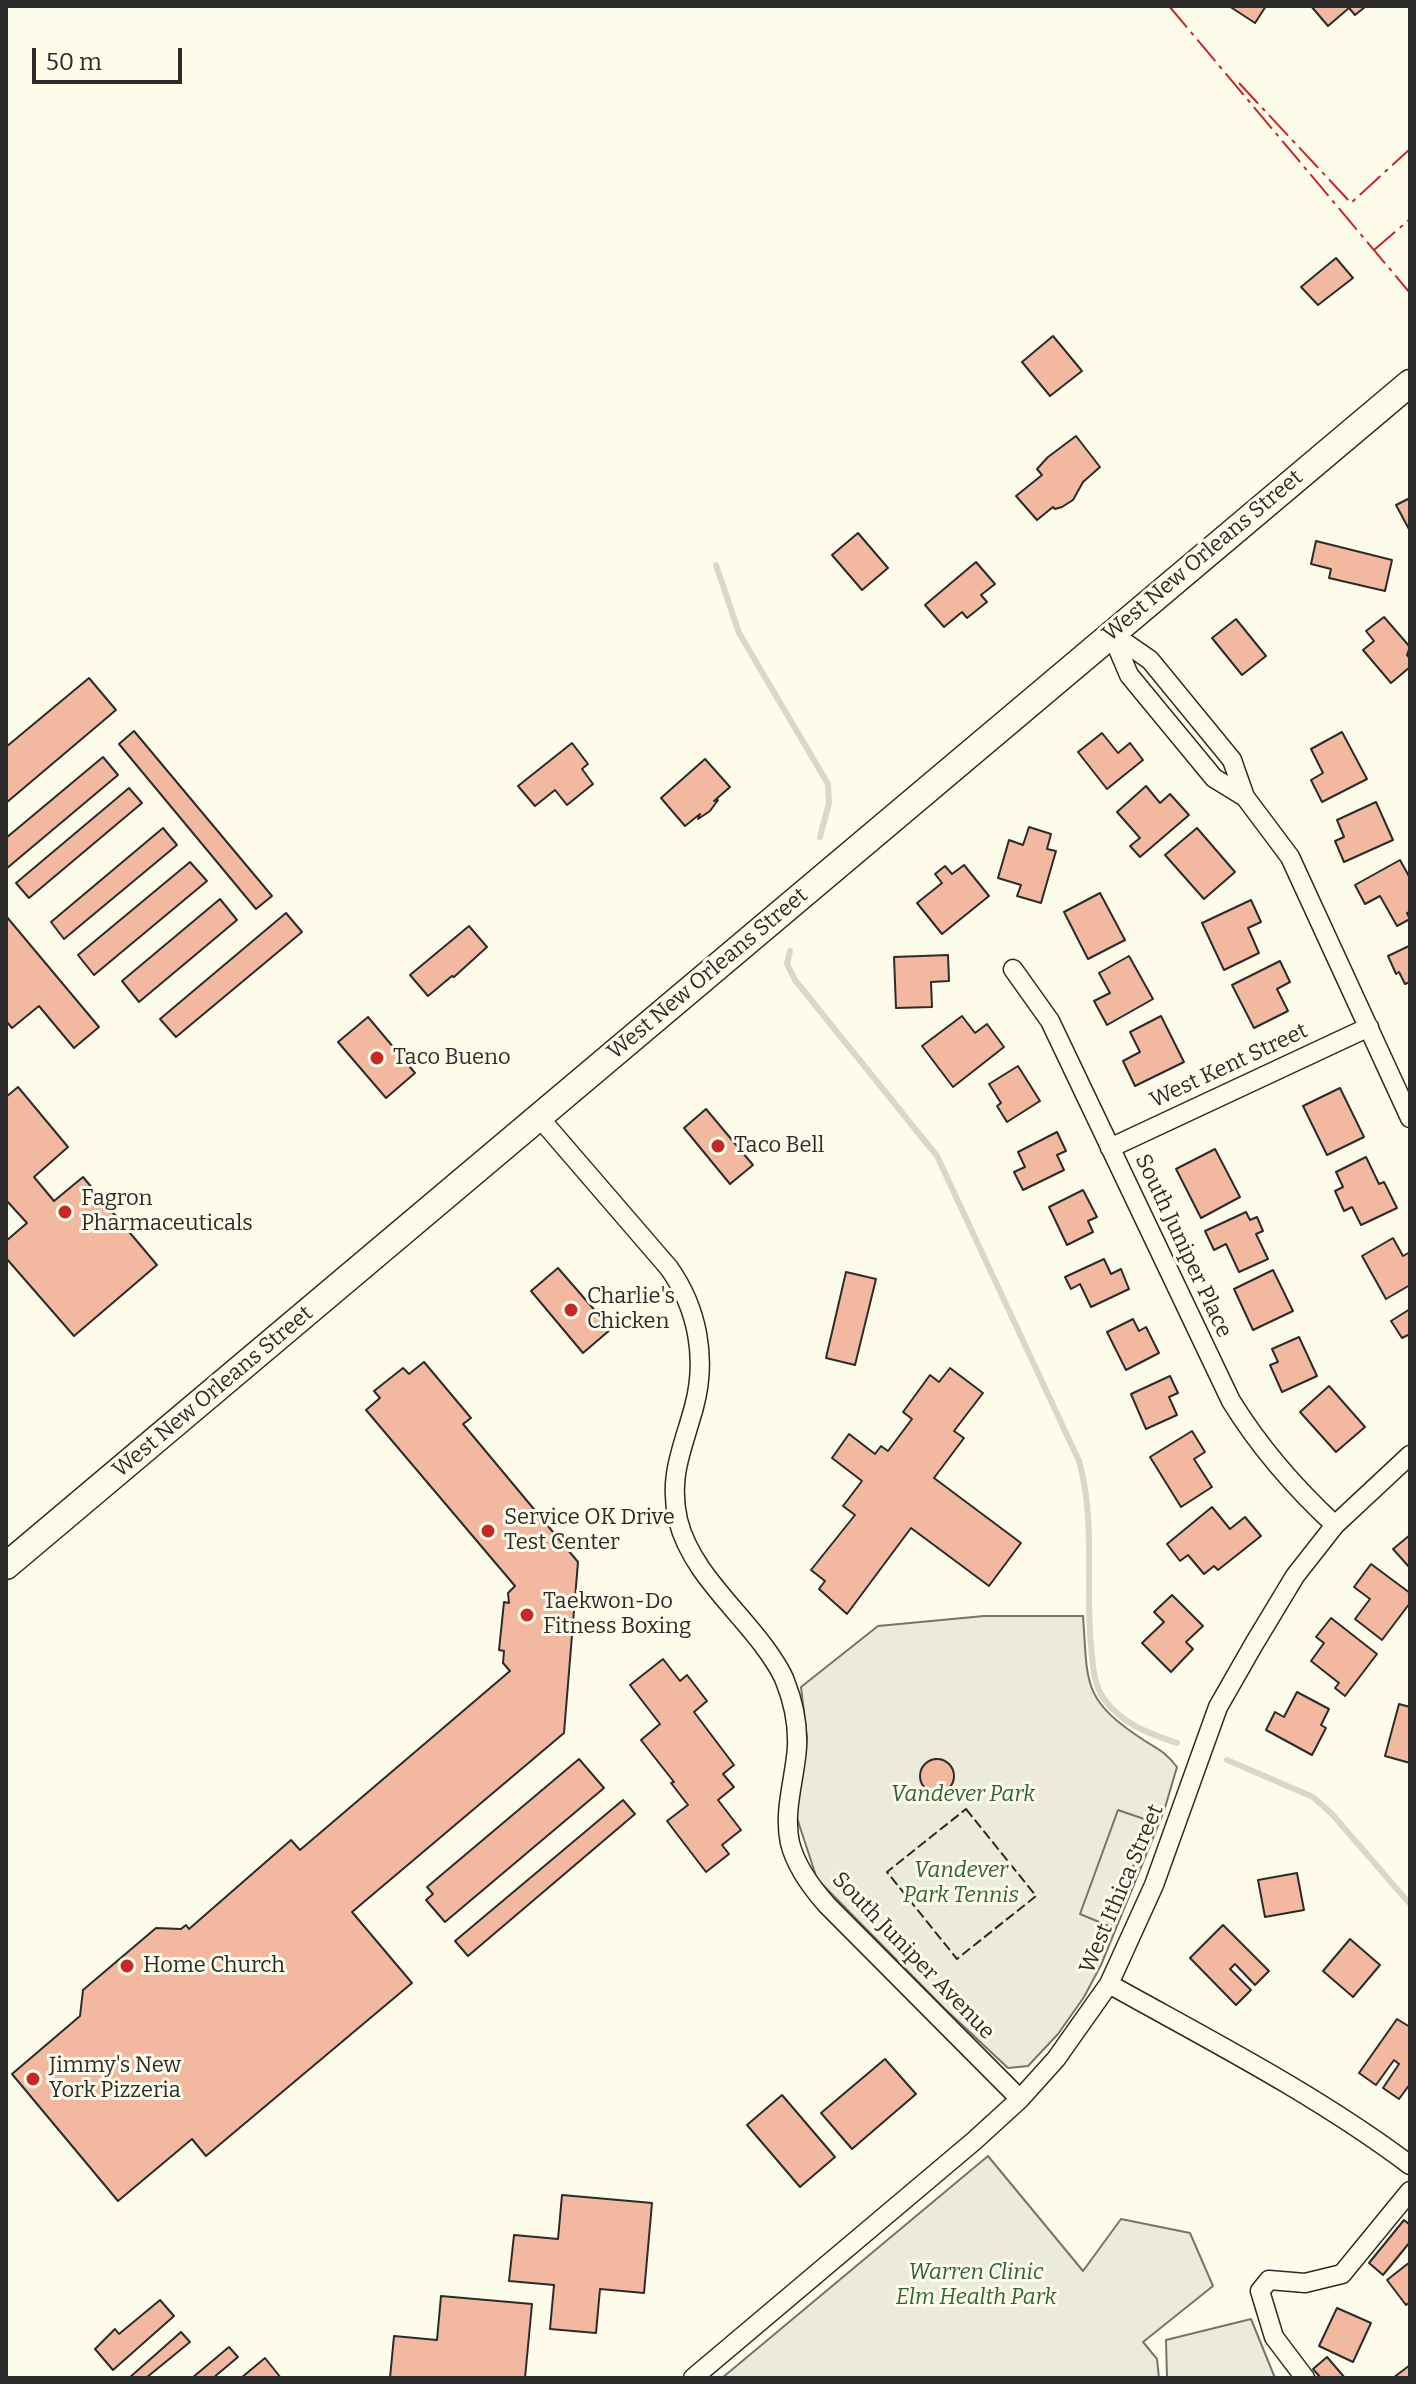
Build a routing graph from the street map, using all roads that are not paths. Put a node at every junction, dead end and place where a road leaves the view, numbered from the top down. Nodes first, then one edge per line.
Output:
1 (1410, 383) edge
2 (1111, 633) junction
3 (1245, 797) junction
4 (1013, 969) dead end
5 (1369, 1027) junction
6 (538, 1116) junction
7 (1410, 1118) edge
8 (1110, 1148) junction
9 (1410, 1455) edge
10 (1335, 1525) junction
11 (6, 1566) edge
12 (1109, 1984) junction
13 (1020, 2099) junction
14 (1410, 2165) edge
15 (1410, 2191) edge
16 (693, 2378) edge
17 (1305, 2378) edge

1 - 2 main road, West New Orleans Street
2 - 3 street
2 - 3 street
2 - 6 main road, West New Orleans Street
3 - 5 street
4 - 8 street, South Juniper Place
5 - 7 street
5 - 8 street, West Kent Street
6 - 11 main road, West New Orleans Street
6 - 13 street, South Juniper Avenue
8 - 10 street, South Juniper Place
9 - 10 street, West Ithica Street
10 - 12 street, West Ithica Street
12 - 13 street, West Ithica Street
12 - 14 street
13 - 16 street, West Ithica Street
15 - 17 street

